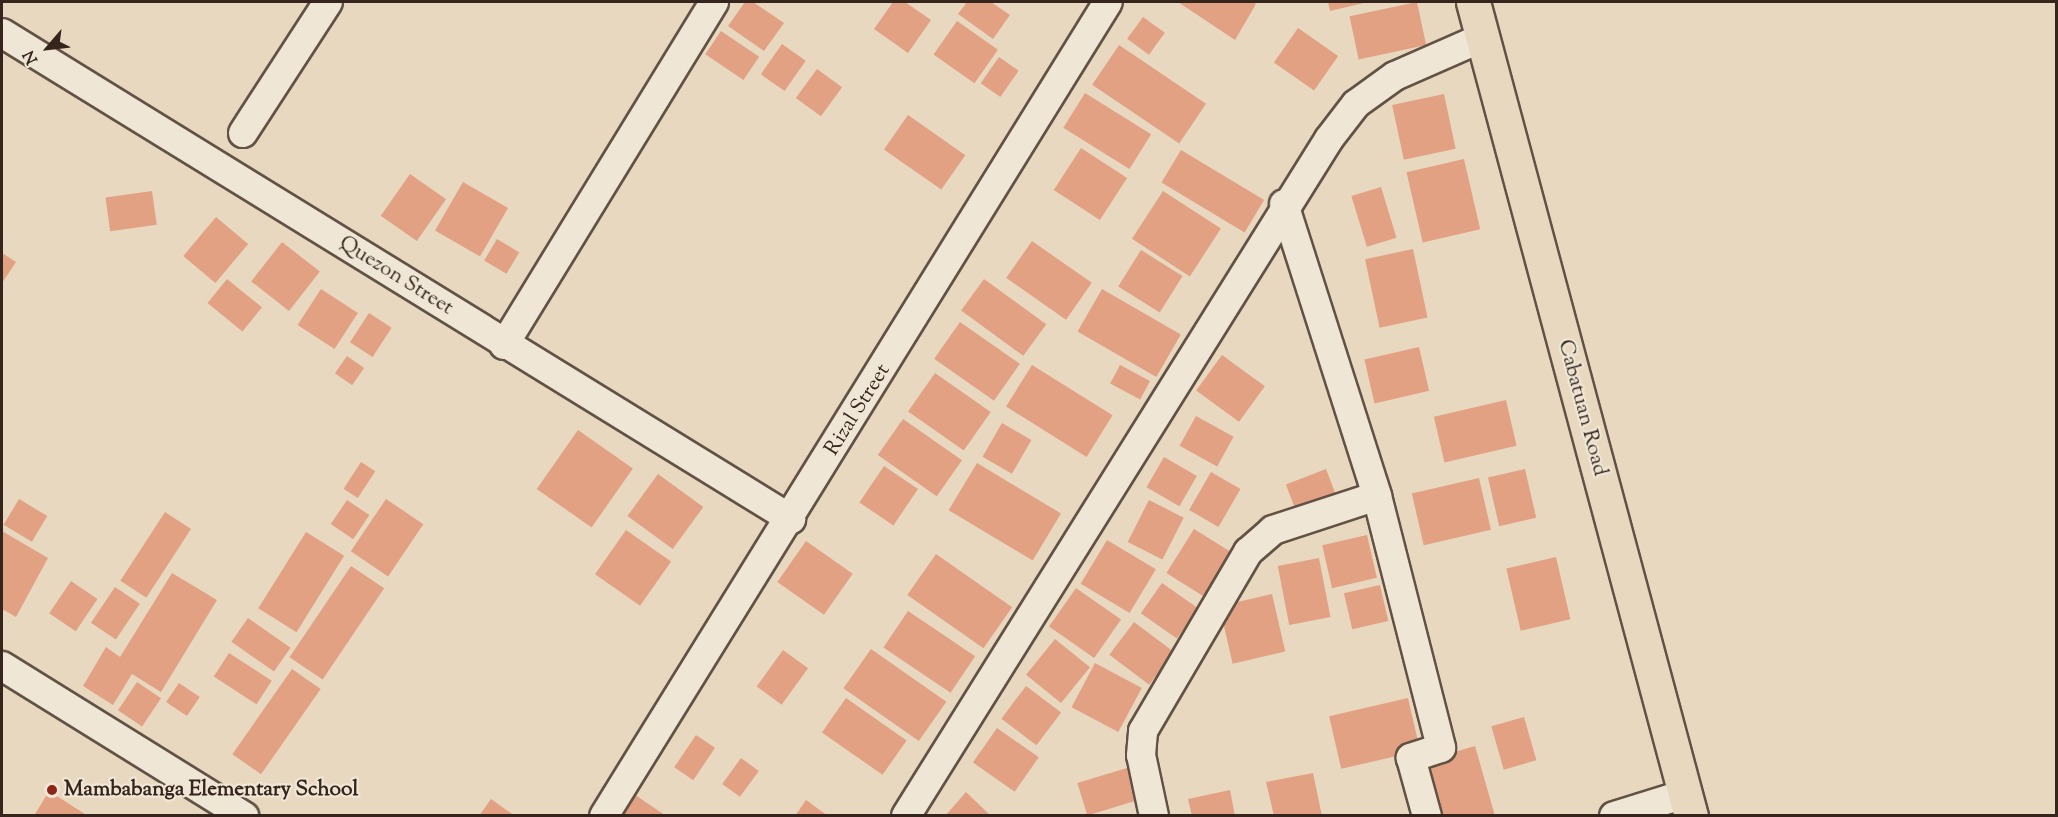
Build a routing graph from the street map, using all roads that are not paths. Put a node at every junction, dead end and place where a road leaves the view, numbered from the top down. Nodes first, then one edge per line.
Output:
1 (328, 2) edge
2 (714, 2) edge
3 (1108, 2) edge
4 (1473, 2) edge
5 (2, 33) edge
6 (1484, 37) junction
7 (243, 133) dead end
8 (1284, 204) junction
9 (504, 345) junction
10 (1377, 496) junction
11 (791, 519) junction
12 (2, 666) edge
13 (1688, 805) edge
14 (244, 816) edge
15 (604, 816) edge
16 (906, 816) edge
17 (1154, 816) edge
18 (1427, 816) edge
19 (1614, 816) edge

1 - 7 street
2 - 9 street
3 - 11 street, Rizal Street
4 - 6 highway, Cabatuan Road
5 - 9 street, Quezon Street
6 - 8 street
6 - 13 highway, Cabatuan Road
8 - 10 street
8 - 16 street
9 - 11 street, Quezon Street
10 - 17 street
10 - 18 street
11 - 15 street, Rizal Street
12 - 14 street
13 - 19 street

